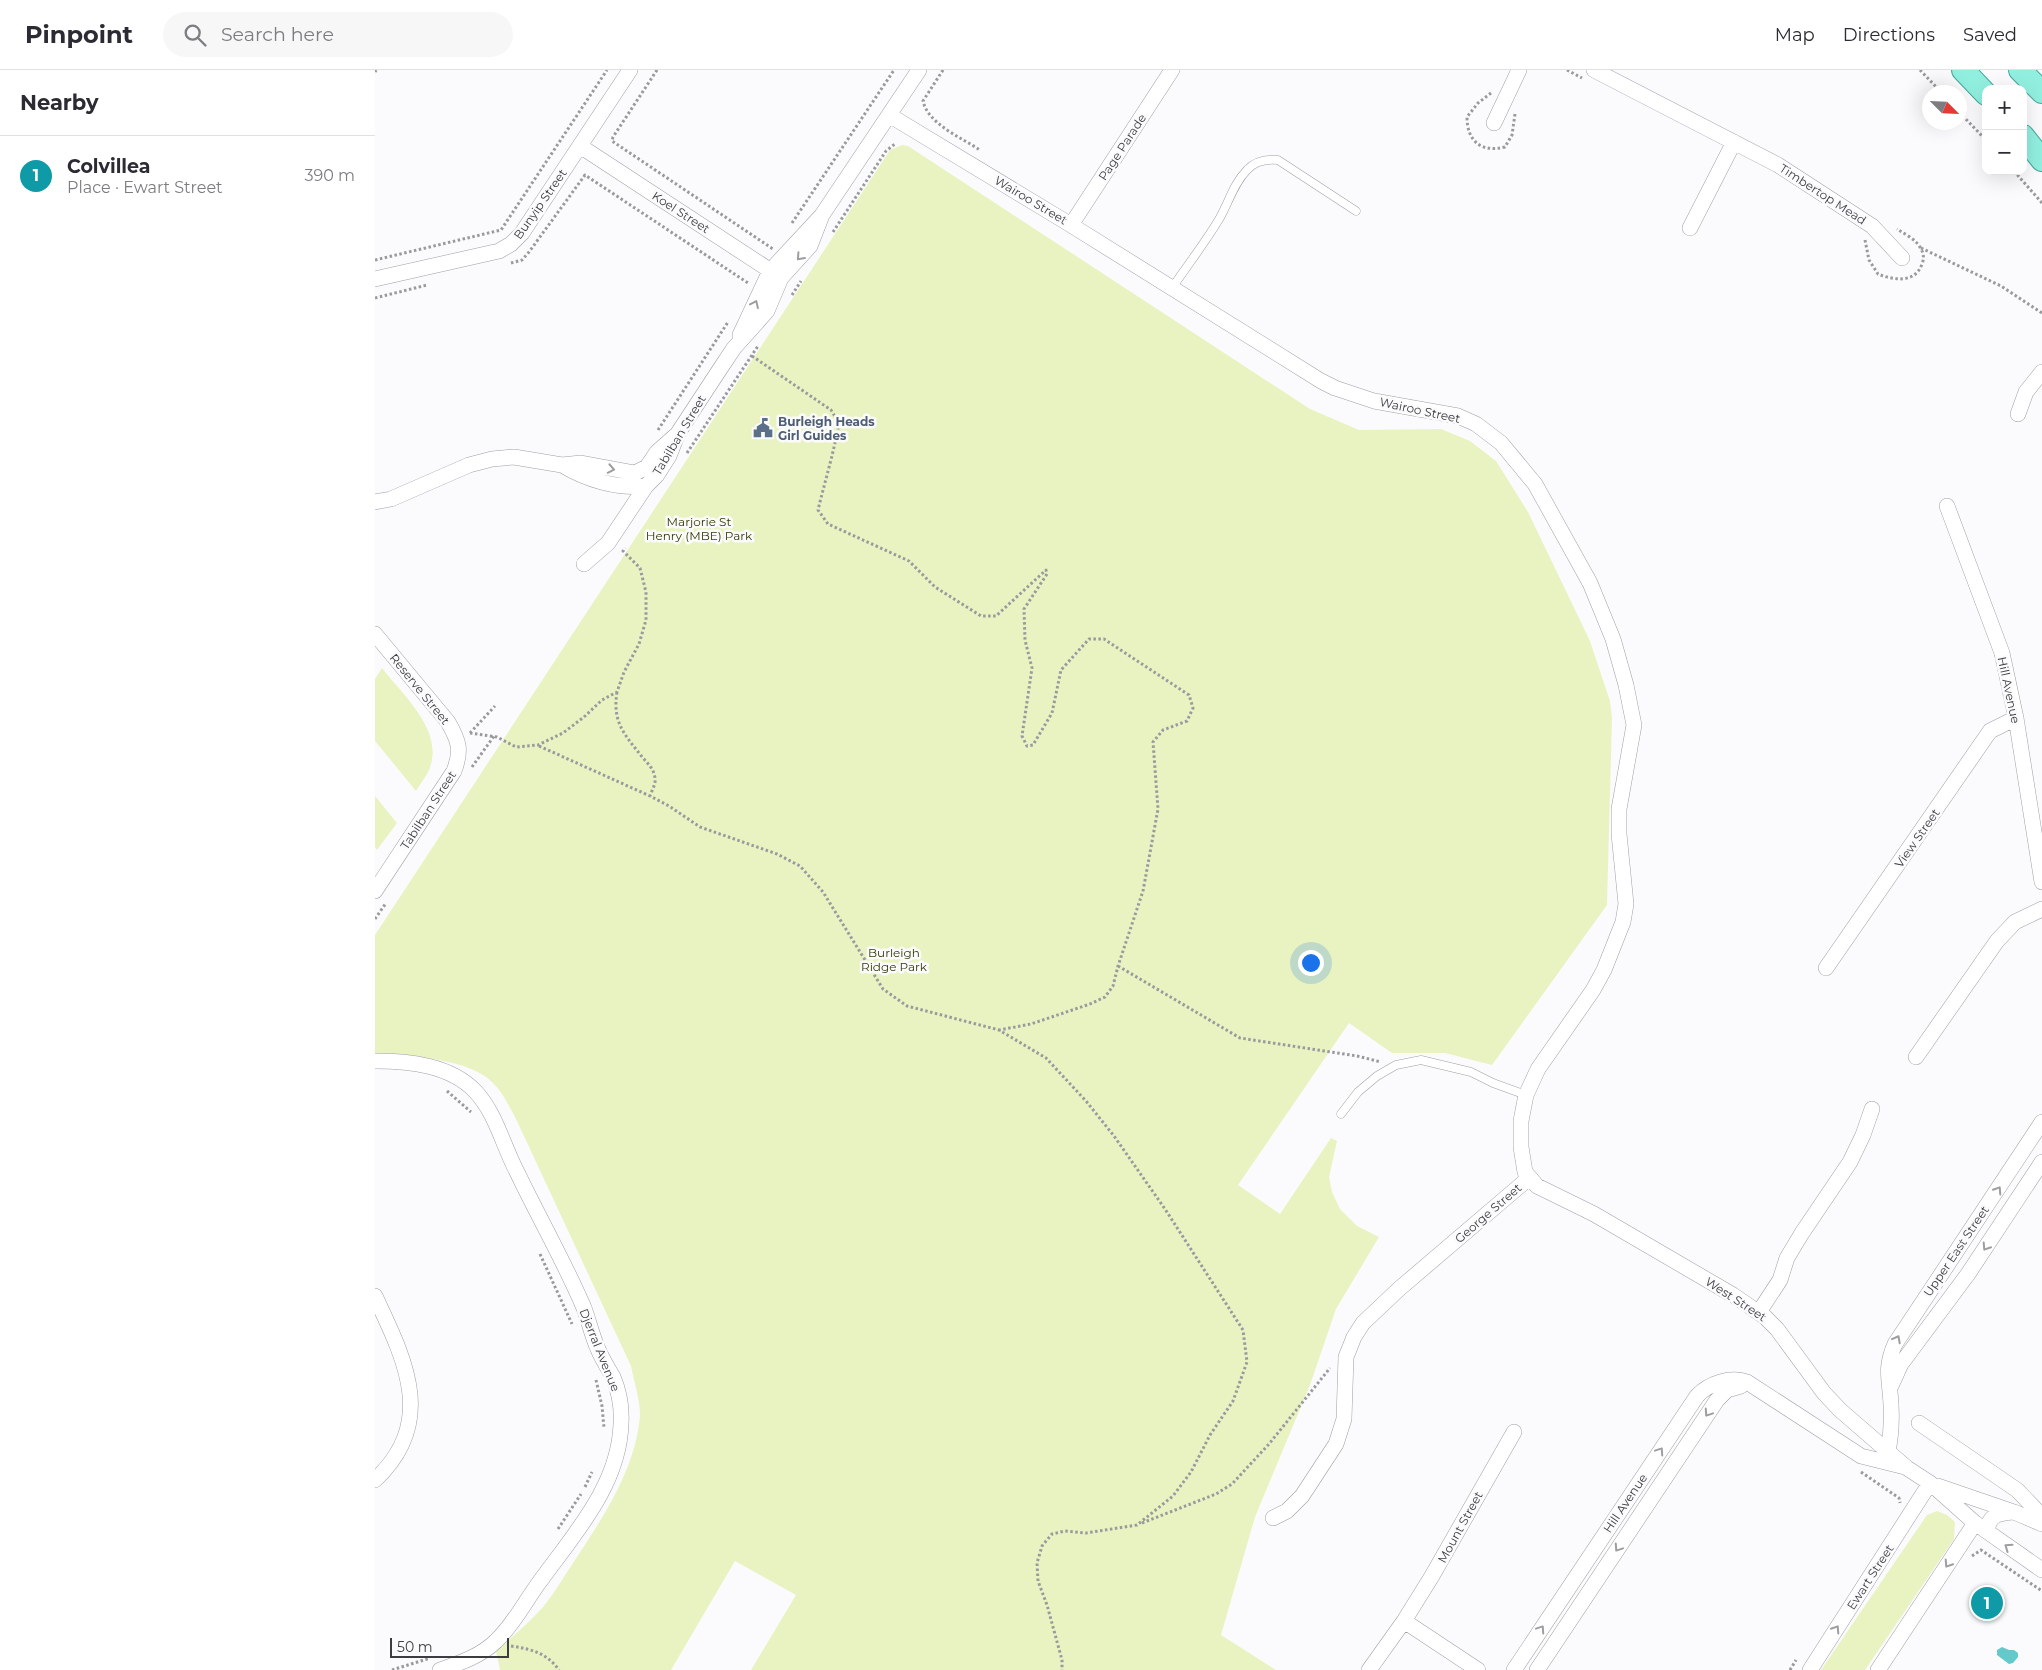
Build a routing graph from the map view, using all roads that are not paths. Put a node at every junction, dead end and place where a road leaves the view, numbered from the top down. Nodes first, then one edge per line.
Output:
1 (630, 70) edge
2 (919, 70) edge
3 (1172, 70) edge
4 (1519, 70) edge
5 (1594, 70) edge
6 (1963, 70) edge
7 (2020, 70) edge
8 (1982, 90) edge
9 (2042, 92) edge
10 (889, 115) junction
11 (1493, 123) dead end
12 (2027, 141) edge
13 (1734, 142) junction
14 (580, 146) junction
15 (2042, 160) edge
16 (1356, 211) dead end
17 (1071, 225) junction
18 (1690, 228) dead end
19 (1903, 258) dead end
20 (776, 274) junction
21 (375, 279) edge
22 (1172, 288) junction
23 (2042, 372) edge
24 (2019, 414) dead end
25 (678, 433) junction
26 (563, 465) junction
27 (641, 471) junction
28 (646, 486) junction
29 (391, 499) junction
30 (375, 502) edge
31 (1947, 506) dead end
32 (375, 512) edge
33 (584, 564) dead end
34 (375, 634) edge
35 (2016, 718) junction
36 (459, 747) joint
37 (1631, 750) joint
38 (2042, 882) edge
39 (375, 891) edge
40 (2042, 908) edge
41 (1827, 968) dead end
42 (1916, 1057) dead end
43 (375, 1061) edge
44 (1525, 1095) junction
45 (1871, 1109) dead end
46 (1341, 1114) dead end
47 (2042, 1122) edge
48 (2042, 1162) edge
49 (1529, 1178) junction
50 (375, 1296) edge
51 (1759, 1312) junction
52 (1891, 1386) junction
53 (1762, 1390) junction
54 (1919, 1423) dead end
55 (1514, 1432) dead end
56 (1888, 1451) junction
57 (1907, 1468) junction
58 (375, 1480) edge
59 (1930, 1483) junction
60 (1973, 1498) junction
61 (2014, 1512) junction
62 (2042, 1516) edge
63 (1273, 1518) dead end
64 (1975, 1523) junction
65 (2042, 1524) edge
66 (1988, 1532) junction
67 (2042, 1570) edge
68 (1404, 1621) junction
69 (439, 1663) edge
70 (1369, 1670) edge
71 (1478, 1670) edge
72 (1513, 1670) edge
73 (1537, 1670) edge
74 (1810, 1670) edge
75 (1878, 1670) edge

1 - 14 street, Bunyip Street
2 - 10 street, Tabilban Street
3 - 17 street, Page Parade
4 - 11 street
5 - 13 street, Timbertop Mead
6 - 8 main road
7 - 9 main road
10 - 17 street, Wairoo Street
10 - 20 street, Tabilban Street
12 - 15 main road
13 - 18 street
13 - 19 street, Timbertop Mead
14 - 20 street, Koel Street
14 - 21 street, Bunyip Street
16 - 22 lane
17 - 22 street, Wairoo Street
20 - 25 street, Tabilban Street
22 - 37 street, Wairoo Street
23 - 24 street
25 - 27 street
25 - 28 street, Tabilban Street
26 -> 27 street
26 - 28 street
26 - 29 street
27 - 28 street
28 - 33 street, Tabilban Street
29 - 30 street
29 - 32 street
31 - 35 street, Hill Avenue
34 - 36 street, Reserve Street
35 - 38 street, Hill Avenue
35 - 41 street, View Street
36 - 39 street, Tabilban Street
37 - 44 street, George Street
40 - 42 street
43 - 69 street, Djerral Avenue
44 - 46 lane
44 - 49 street, George Street
45 - 51 street
52 -> 47 street, Upper East Street
48 -> 52 street, Upper East Street
49 - 51 street, West Street
49 - 63 street, George Street
50 - 58 street
51 - 56 street, West Street
52 - 56 street, Upper East Street
53 - 57 street, Hill Avenue
72 -> 53 street, Hill Avenue
53 -> 73 street, Hill Avenue
54 - 62 street
55 - 68 street, Mount Street
56 - 57 street, West Street
57 - 59 street, West Street
59 - 60 street, West Street
59 - 64 street, West Street
74 -> 59 street, Ewart Street
60 - 61 street, West Street
60 - 64 street
61 - 65 street, West Street
61 - 66 street
64 - 66 street, West Street
64 -> 75 street
67 -> 66 street, West Street
68 - 70 street, Mount Street
68 - 71 street

